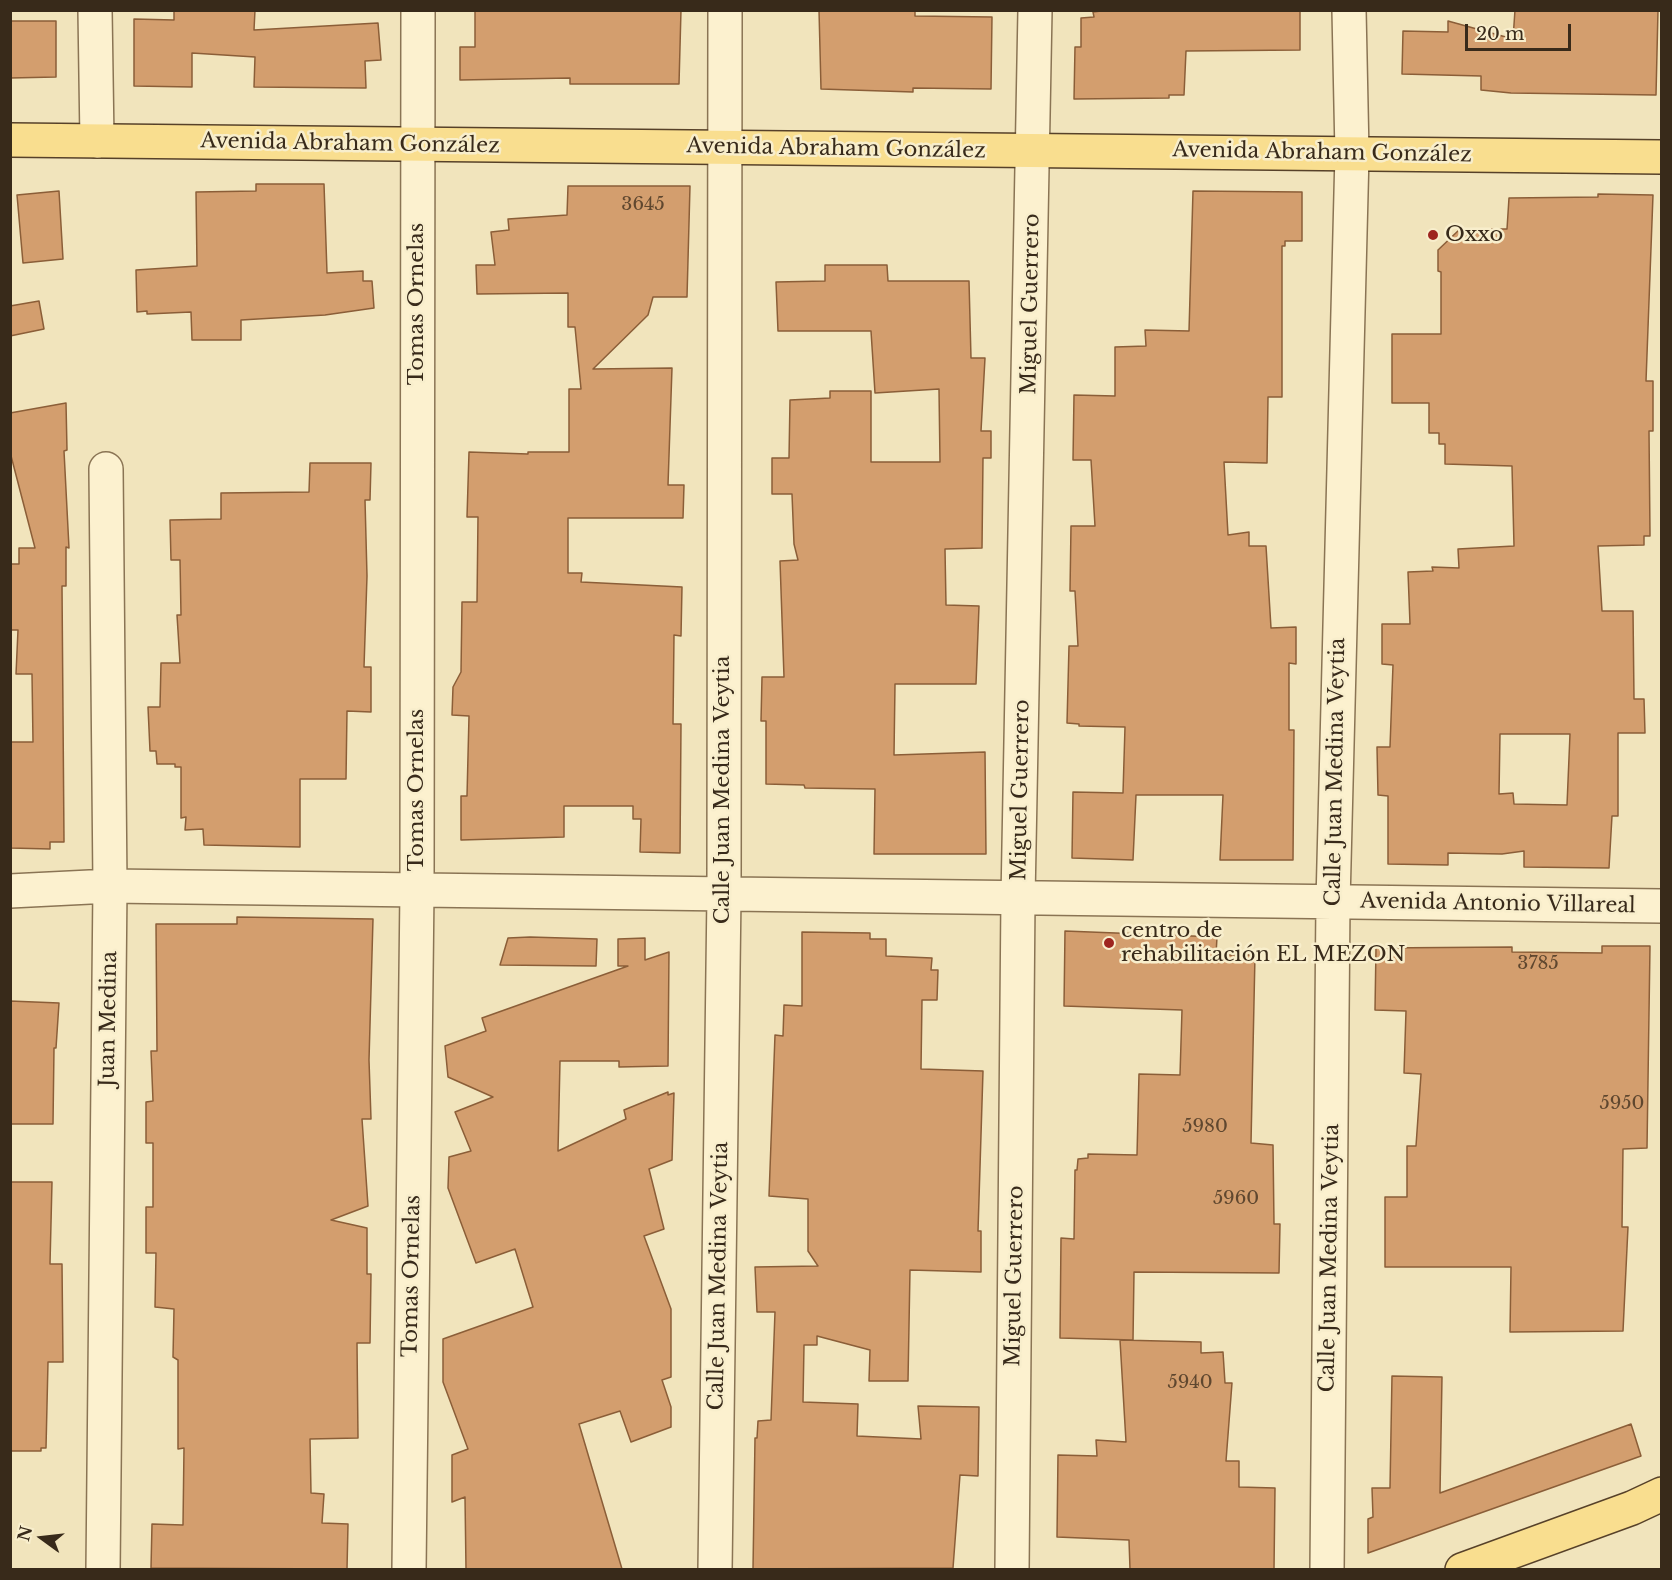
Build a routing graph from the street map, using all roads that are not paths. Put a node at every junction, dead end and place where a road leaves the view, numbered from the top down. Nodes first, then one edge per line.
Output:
1 (95, 10) edge
2 (418, 10) edge
3 (725, 10) edge
4 (1035, 10) edge
5 (1349, 10) edge
6 (10, 140) edge
7 (97, 141) junction
8 (418, 144) junction
9 (724, 147) junction
10 (1034, 151) junction
11 (1352, 154) junction
12 (1662, 156) edge
13 (106, 469) dead end
14 (110, 886) junction
15 (417, 890) junction
16 (10, 891) edge
17 (724, 894) junction
18 (1018, 898) junction
19 (1333, 902) junction
20 (1662, 906) edge
21 (1662, 1494) edge
22 (103, 1569) edge
23 (409, 1569) edge
24 (715, 1569) edge
25 (1012, 1569) edge
26 (1327, 1569) edge
27 (1462, 1569) edge

1 - 7 street
2 - 8 street, Tomas Ornelas
3 - 9 street, Calle Juan Medina Veytia
4 - 10 street, Miguel Guerrero
5 - 11 street, Calle Juan Medina Veytia
6 - 7 main road, Avenida Abraham González
7 - 8 main road, Avenida Abraham González
8 - 9 main road, Avenida Abraham González
8 - 15 street, Tomas Ornelas
9 - 10 main road, Avenida Abraham González
9 - 17 street, Calle Juan Medina Veytia
10 - 11 main road, Avenida Abraham González
10 - 18 street, Miguel Guerrero
11 - 12 main road, Avenida Abraham González
11 - 19 street, Calle Juan Medina Veytia
13 - 14 street, Juan Medina
14 - 15 street, Avenida Antonio Villareal
14 - 16 street, Avenida Antonio Villareal
14 - 22 street, Juan Medina
15 - 17 street, Avenida Antonio Villareal
15 - 23 street, Tomas Ornelas
17 - 18 street, Avenida Antonio Villareal
17 - 24 street, Calle Juan Medina Veytia
18 - 19 street, Avenida Antonio Villareal
18 - 25 street, Miguel Guerrero
19 - 20 street, Avenida Antonio Villareal
19 - 26 street, Calle Juan Medina Veytia
21 - 27 main road

